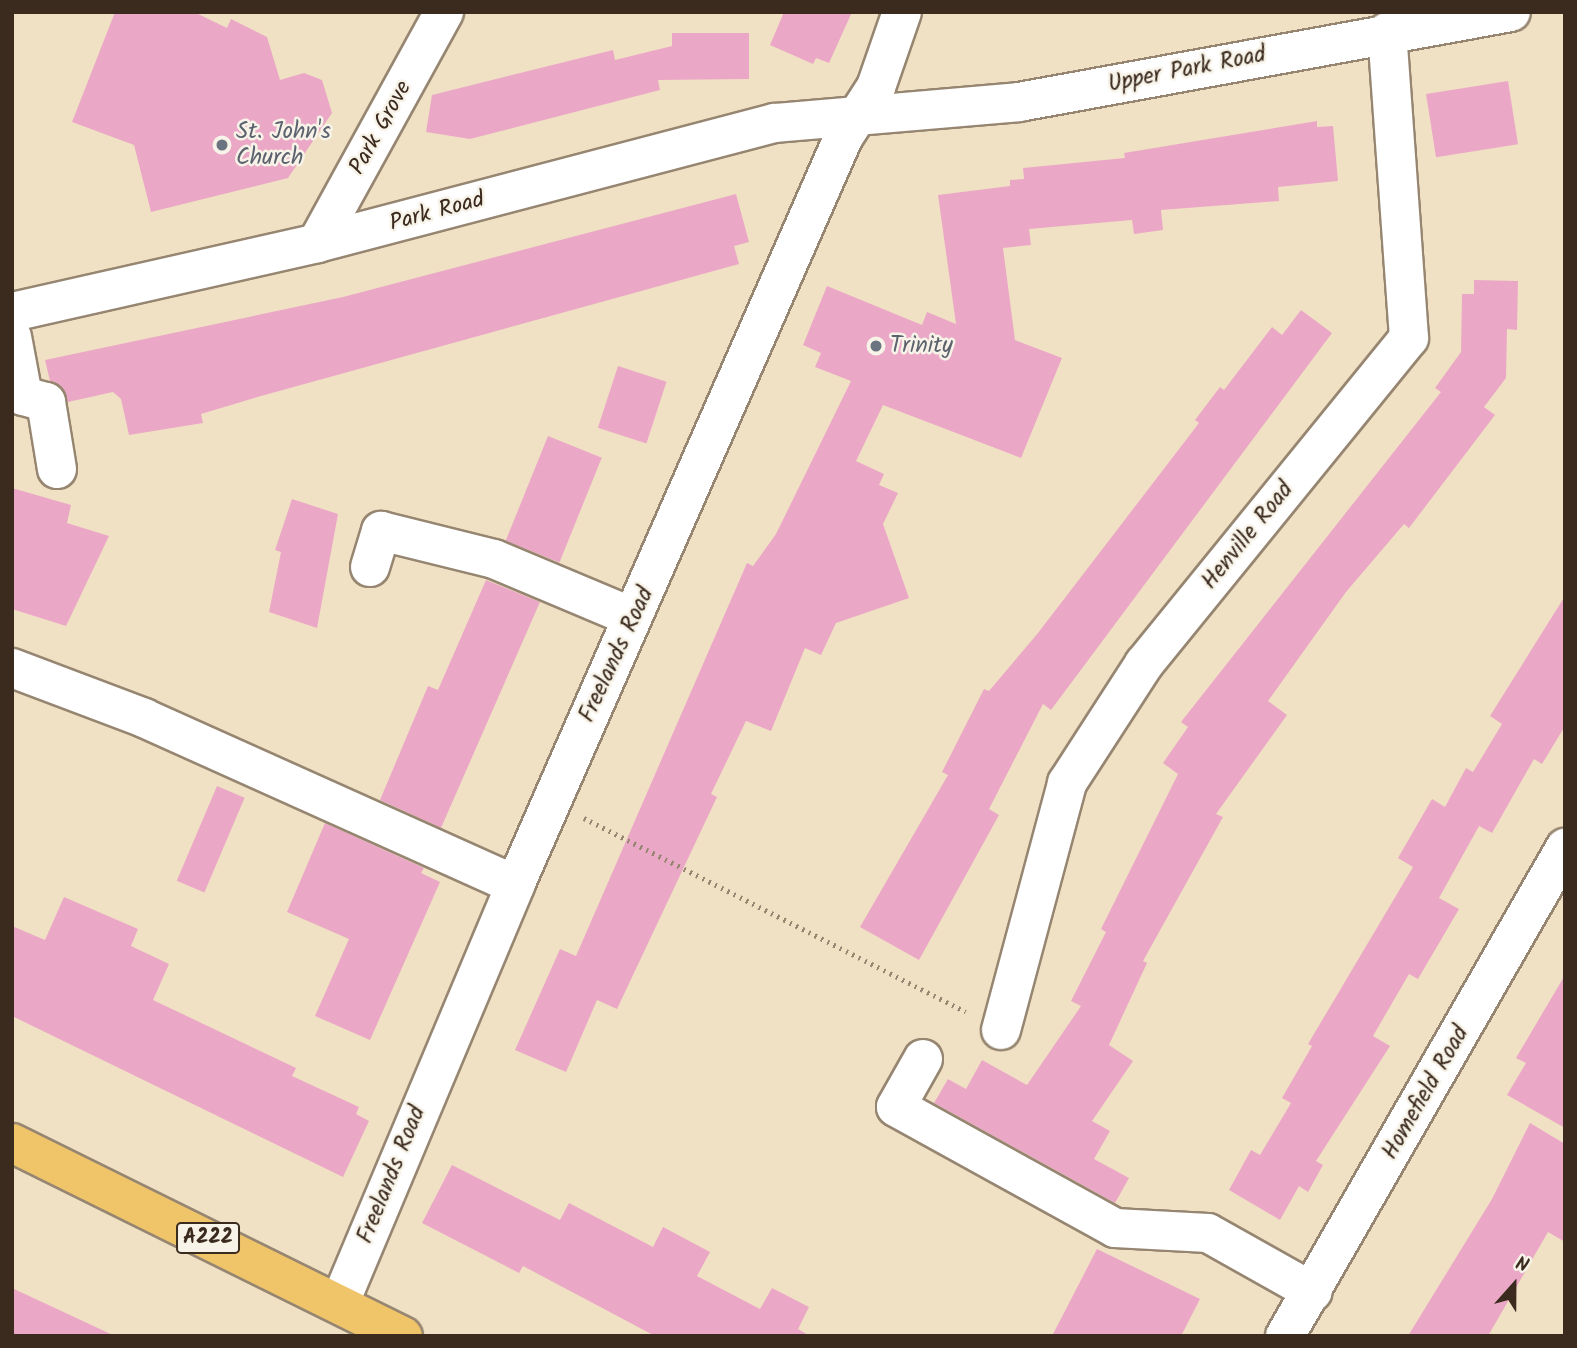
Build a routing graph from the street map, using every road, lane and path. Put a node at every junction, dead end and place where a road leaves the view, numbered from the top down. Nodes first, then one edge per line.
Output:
1 (444, 12) edge
2 (902, 12) edge
3 (1511, 12) edge
4 (1387, 32) junction
5 (861, 112) junction
6 (317, 243) junction
7 (12, 312) edge
8 (12, 337) edge
9 (57, 469) dead end
10 (370, 566) dead end
11 (632, 617) junction
12 (12, 668) edge
13 (552, 801) junction
14 (1565, 848) edge
15 (515, 885) junction
16 (1001, 1030) joint
17 (923, 1059) dead end
18 (12, 1143) edge
19 (1313, 1292) junction
20 (340, 1302) junction
21 (403, 1336) edge
22 (1285, 1336) edge

1 - 6 street, Park Grove
2 - 5 street, Freelands Road
3 - 4 street, Upper Park Road
4 - 5 street, Upper Park Road
4 - 16 street, Henville Road
5 - 6 street, Park Road
5 - 11 street, Freelands Road
6 - 7 street, Park Road
8 - 9 street
10 - 11 street
11 - 13 street, Freelands Road
12 - 15 street
13 - 15 street, Freelands Road
13 - 16 path
14 - 19 street, Homefield Road
15 - 20 street, Freelands Road
17 - 19 street
18 - 20 main road, A222
19 - 22 street, Homefield Road
20 - 21 main road, A222

